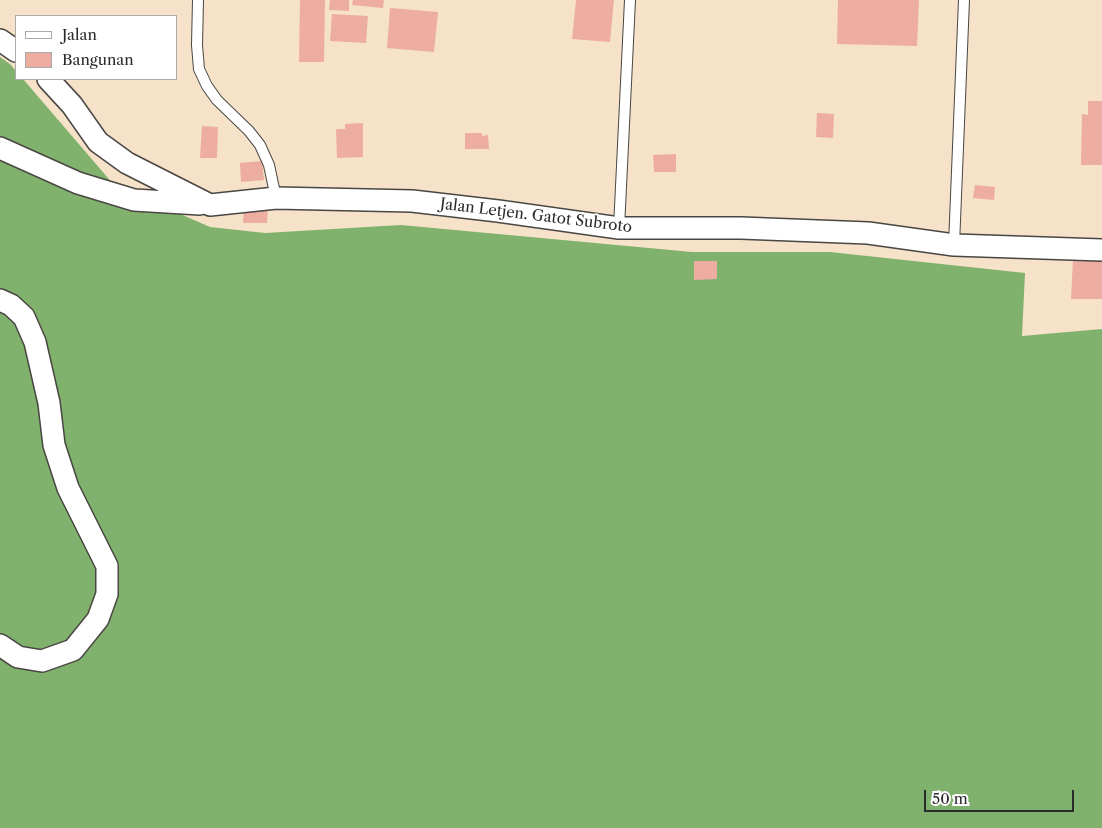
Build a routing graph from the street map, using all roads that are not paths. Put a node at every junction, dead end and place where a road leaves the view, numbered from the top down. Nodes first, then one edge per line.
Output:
1 (198, 0) edge
2 (630, 0) edge
3 (964, 0) edge
4 (0, 40) edge
5 (15, 50) edge
6 (49, 80) edge
7 (0, 148) edge
8 (276, 198) junction
9 (210, 205) junction
10 (619, 228) junction
11 (954, 245) junction
12 (1102, 250) edge
13 (0, 300) edge
14 (0, 645) edge

1 - 8 lane
2 - 10 lane
3 - 11 lane
4 - 5 street
6 - 9 street
7 - 9 street, Jalan Letjen. Gatot Subroto
8 - 9 street, Jalan Letjen. Gatot Subroto
8 - 10 street, Jalan Letjen. Gatot Subroto
10 - 11 street, Jalan Letjen. Gatot Subroto
11 - 12 street, Jalan Letjen. Gatot Subroto
13 - 14 street

